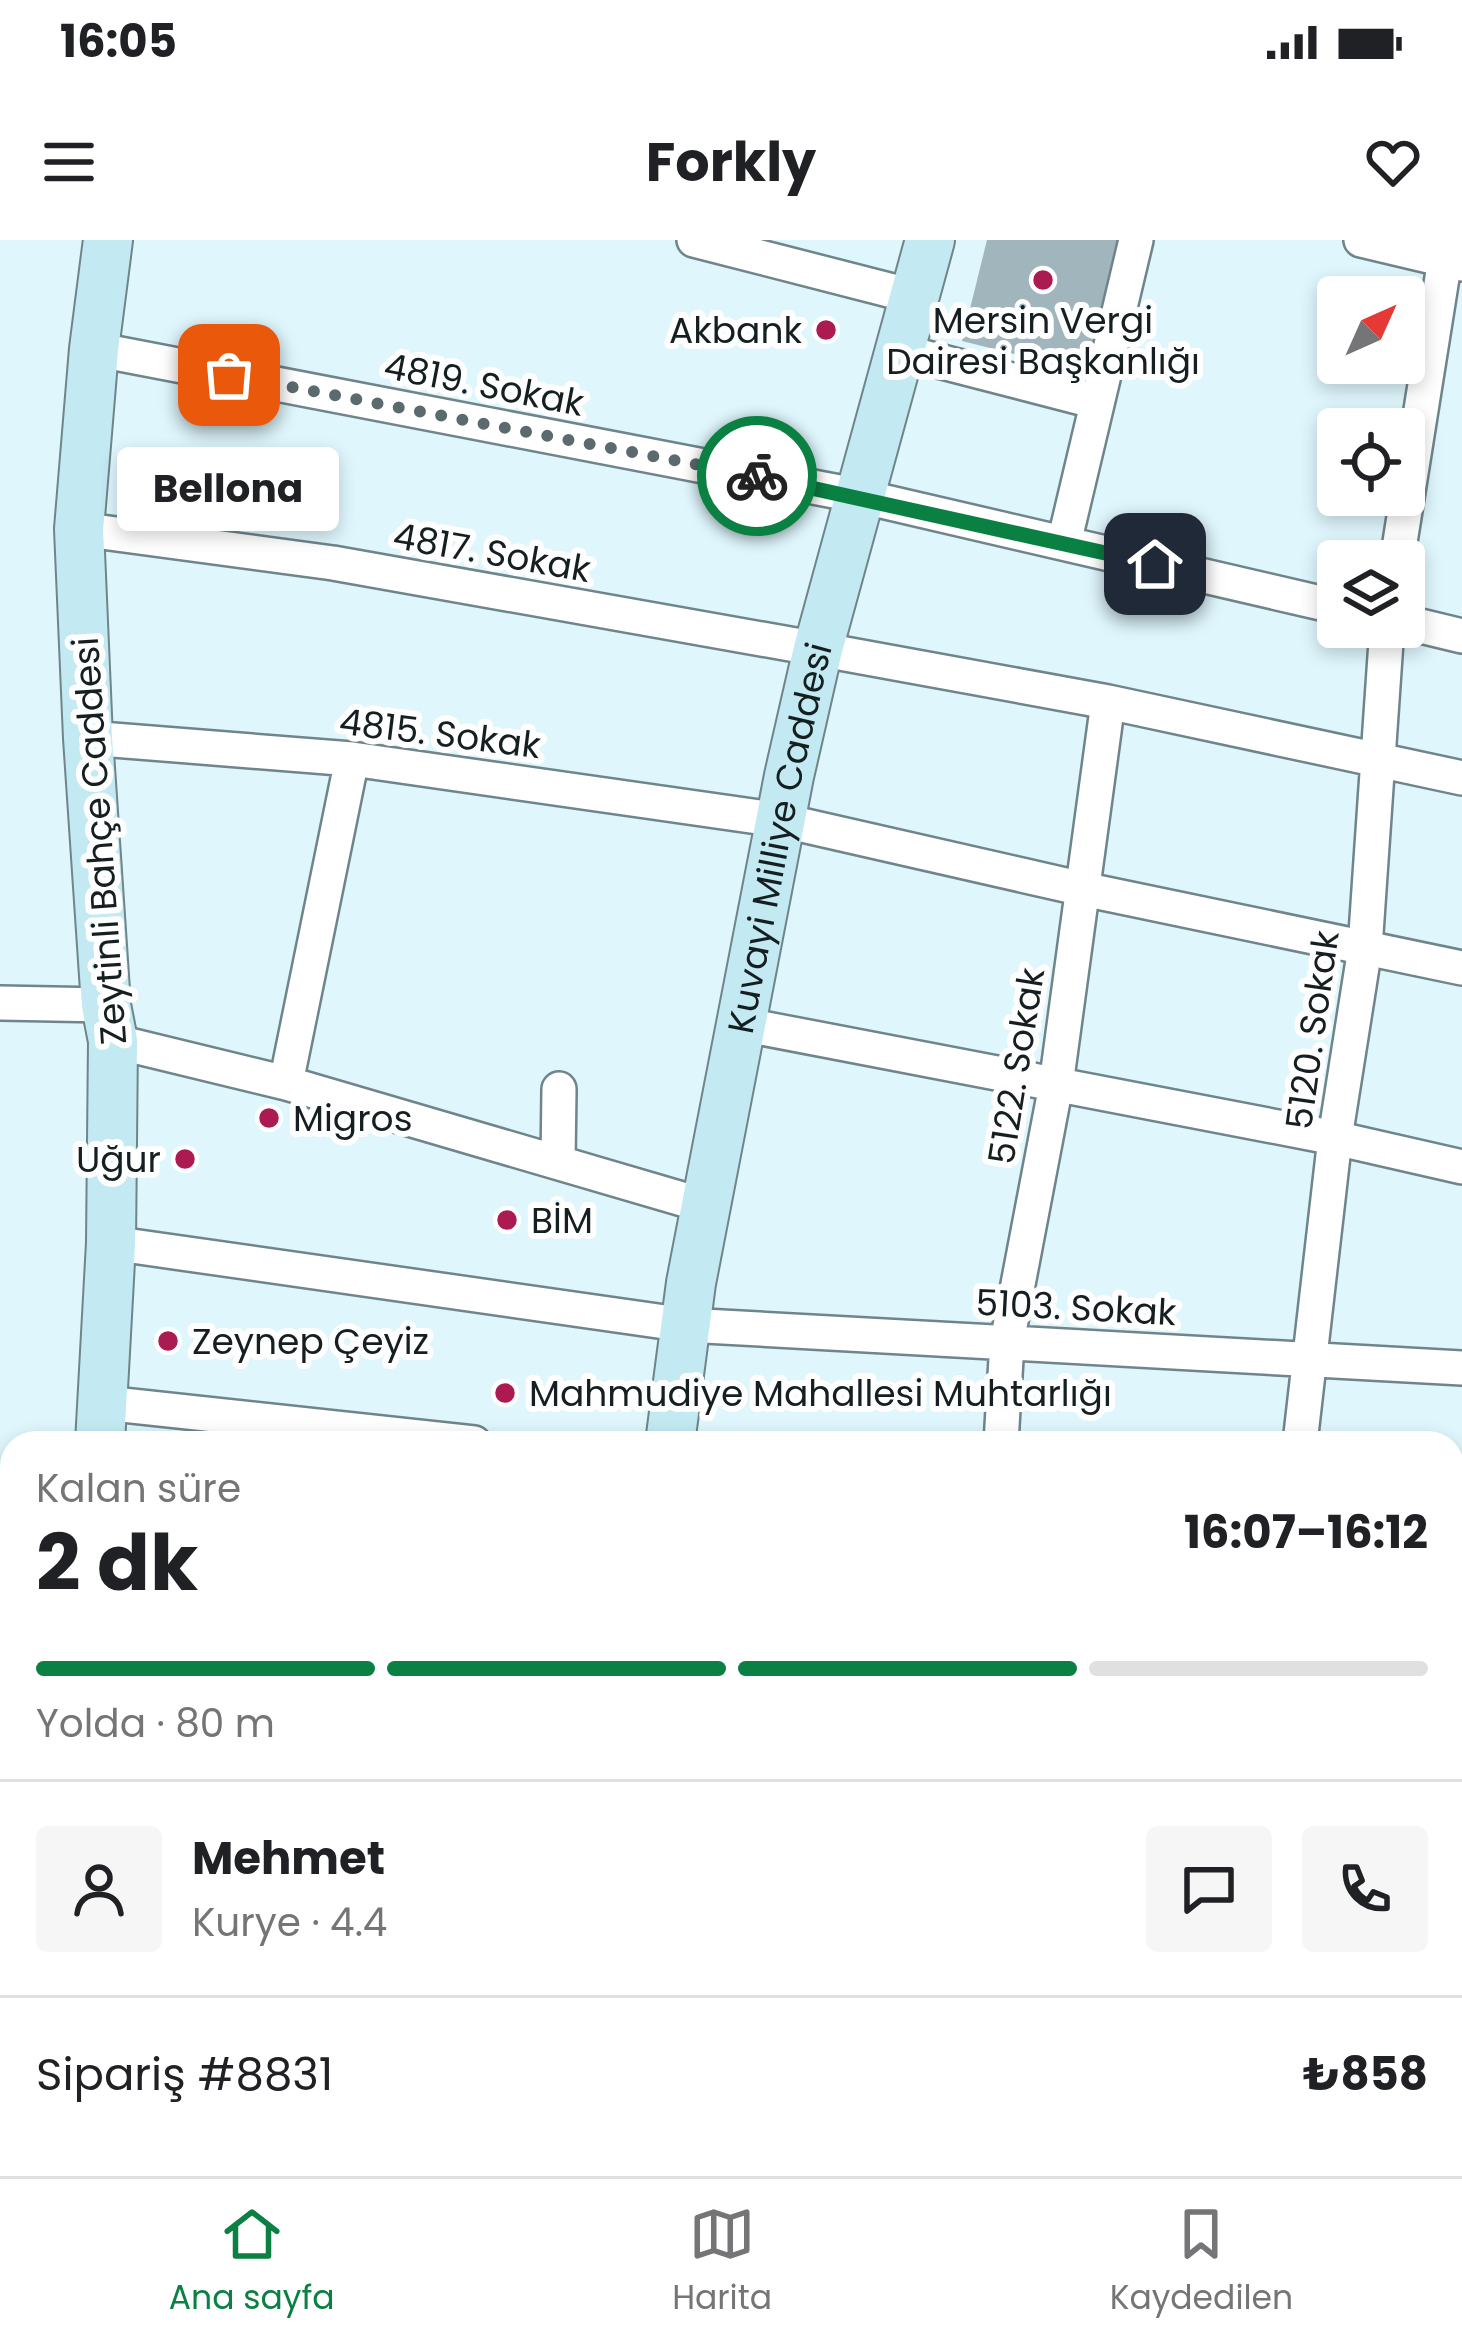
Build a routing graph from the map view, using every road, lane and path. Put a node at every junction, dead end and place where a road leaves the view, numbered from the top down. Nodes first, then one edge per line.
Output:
1 (108, 240) edge
2 (694, 240) edge
3 (930, 240) edge
4 (1136, 240) edge
5 (1361, 240) edge
6 (1451, 254) edge
7 (916, 297) junction
8 (94, 349) junction
9 (900, 351) junction
10 (1097, 402) junction
11 (860, 496) junction
12 (79, 529) junction
13 (1401, 540) edge
14 (1064, 543) junction
15 (1317, 602) edge
16 (1425, 627) edge
17 (1462, 636) edge
18 (1387, 648) edge
19 (818, 649) junction
20 (1108, 702) junction
21 (88, 738) junction
22 (352, 759) junction
23 (1379, 762) junction
24 (1462, 778) edge
25 (780, 820) junction
26 (1083, 889) junction
27 (1365, 948) junction
28 (1462, 968) edge
29 (0, 1003) edge
30 (110, 1023) junction
31 (741, 1024) junction
32 (286, 1082) junction
33 (1056, 1084) junction
34 (559, 1089) dead end
35 (1335, 1138) junction
36 (558, 1162) junction
37 (1462, 1167) edge
38 (706, 1206) junction
39 (112, 1243) junction
40 (686, 1324) junction
41 (1007, 1342) junction
42 (1311, 1360) junction
43 (1462, 1368) edge
44 (102, 1423) edge
45 (251, 1431) edge
46 (672, 1431) edge
47 (1002, 1431) edge
48 (1302, 1431) edge

1 - 8 street, Zeytinli Bahçe Caddesi
2 - 7 street
3 - 7 street, Kuvayi Milliye Caddesi
4 - 10 street
5 - 6 street
6 - 13 street
7 - 9 street, Kuvayi Milliye Caddesi
8 - 11 street, 4819. Sokak
8 - 12 street, Zeytinli Bahçe Caddesi
9 - 10 street
9 - 11 street, Kuvayi Milliye Caddesi
10 - 14 street
11 - 14 street, 4819. Sokak
11 - 19 street, Kuvayi Milliye Caddesi
12 - 19 street, 4817. Sokak
12 - 21 street, Zeytinli Bahçe Caddesi
14 - 15 street, 4819. Sokak
16 - 17 street
18 - 23 street, 5120. Sokak
19 - 20 street, 4817. Sokak
19 - 25 street, Kuvayi Milliye Caddesi
20 - 23 street, 4817. Sokak
20 - 26 street, 5122. Sokak
21 - 22 street, 4815. Sokak
21 - 30 street, Zeytinli Bahçe Caddesi
22 - 25 street, 4815. Sokak
22 - 32 street
23 - 24 street, 4817. Sokak
23 - 27 street, 5120. Sokak
25 - 26 street, 4815. Sokak
25 - 31 street, Kuvayi Milliye Caddesi
26 - 27 street, 4815. Sokak
26 - 33 street, 5122. Sokak
27 - 28 street, 4815. Sokak
27 - 35 street, 5120. Sokak
29 - 30 street
30 - 32 street
30 - 39 street, Zeytinli Bahçe Caddesi
31 - 33 street
31 - 38 street, Kuvayi Milliye Caddesi
32 - 36 street
33 - 35 street
33 - 41 street, 5122. Sokak
34 - 36 street
35 - 37 street
35 - 42 street, 5120. Sokak
36 - 38 street
38 - 40 street, Kuvayi Milliye Caddesi
39 - 40 street, 5103. Sokak
39 - 44 street, Zeytinli Bahçe Caddesi
40 - 41 street, 5103. Sokak
40 - 46 street, Kuvayi Milliye Caddesi
41 - 42 street, 5103. Sokak
41 - 47 street, 5122. Sokak
42 - 43 street, 5103. Sokak
42 - 48 street, 5120. Sokak
44 - 45 street

